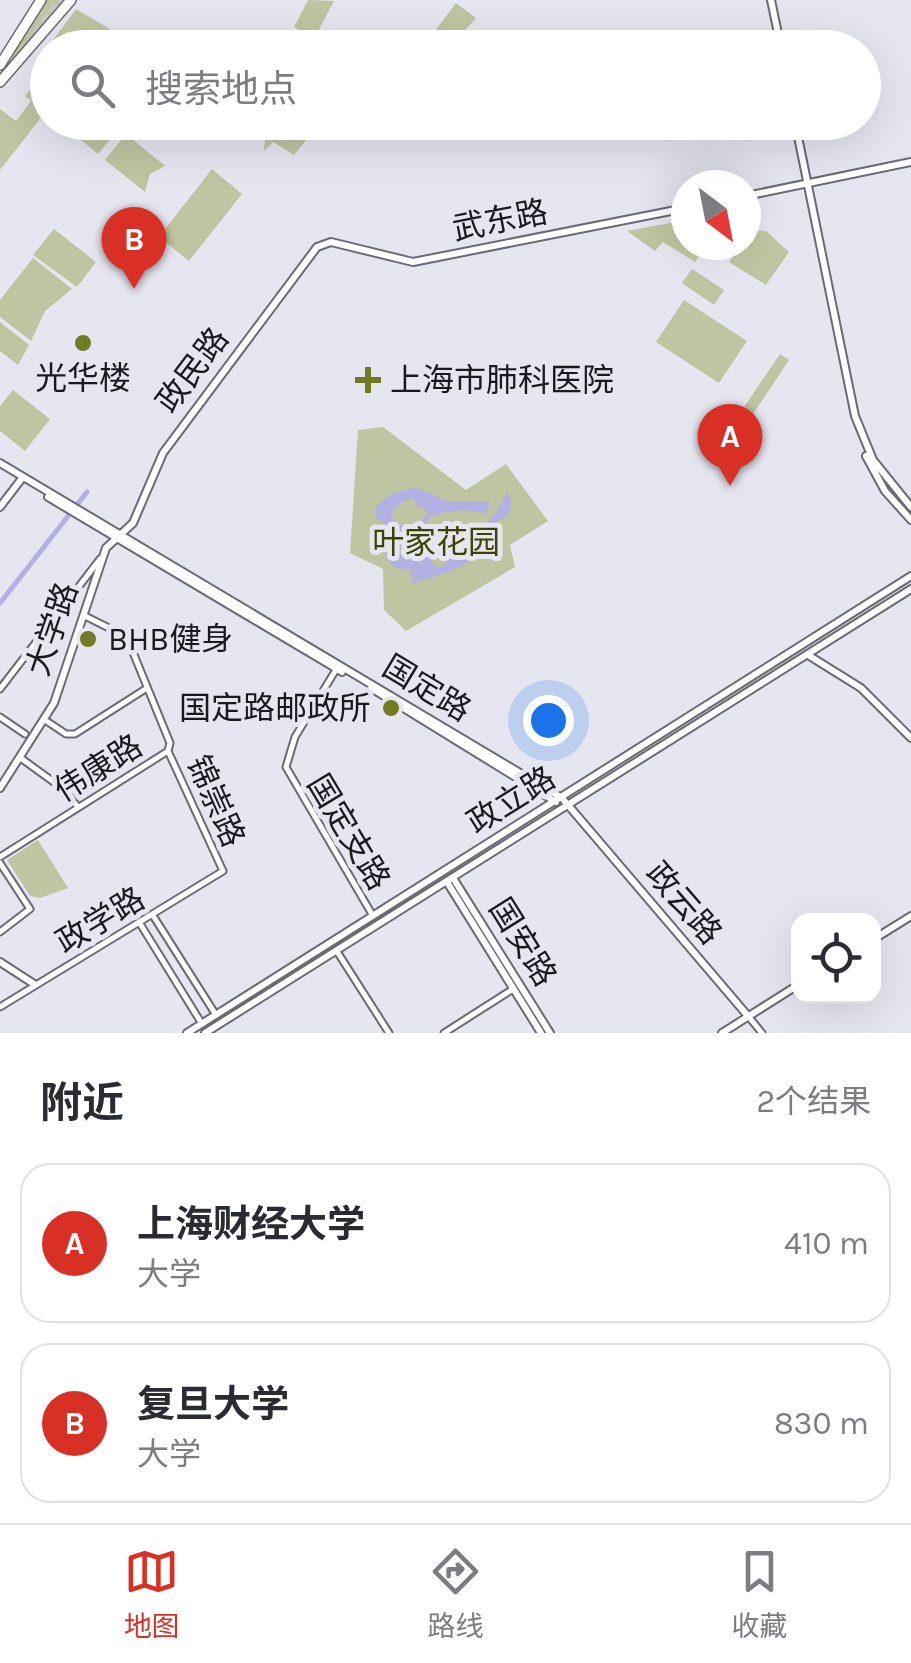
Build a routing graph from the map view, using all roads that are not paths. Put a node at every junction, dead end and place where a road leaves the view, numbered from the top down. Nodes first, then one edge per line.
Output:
1 (41, 0) edge
2 (68, 0) edge
3 (771, 0) edge
4 (42, 30) edge
5 (42, 30) edge
6 (777, 30) edge
7 (30, 44) tunnel mouth
8 (0, 64) edge
9 (0, 82) edge
10 (799, 140) edge
11 (911, 162) edge
12 (806, 183) junction
13 (761, 193) edge
14 (671, 211) edge
15 (324, 243) joint
16 (854, 416) junction
17 (0, 466) edge
18 (22, 479) junction
19 (0, 507) edge
20 (911, 507) edge
21 (911, 520) edge
22 (120, 536) junction
23 (102, 557) junction
24 (911, 576) edge
25 (911, 589) edge
26 (85, 616) junction
27 (808, 655) junction
28 (338, 667) junction
29 (147, 688) junction
30 (0, 689) edge
31 (0, 717) edge
32 (45, 720) junction
33 (25, 734) dead end
34 (911, 738) edge
35 (168, 750) junction
36 (22, 759) junction
37 (0, 788) edge
38 (559, 800) junction
39 (78, 807) junction
40 (567, 807) junction
41 (0, 860) edge
42 (223, 871) joint
43 (450, 880) junction
44 (152, 914) junction
45 (374, 916) junction
46 (911, 916) edge
47 (139, 922) junction
48 (0, 932) edge
49 (881, 934) edge
50 (338, 952) junction
51 (0, 962) edge
52 (34, 984) junction
53 (517, 987) junction
54 (791, 990) edge
55 (0, 1007) edge
56 (216, 1015) junction
57 (748, 1016) junction
58 (202, 1024) junction
59 (221, 1024) junction
60 (457, 1030) edge
61 (187, 1033) edge
62 (207, 1033) edge
63 (227, 1033) edge
64 (389, 1033) edge
65 (444, 1033) edge
66 (542, 1033) edge
67 (550, 1033) edge
68 (722, 1033) edge
69 (762, 1033) edge

1 - 8 main road
2 - 4 main road
2 - 5 main road
3 - 6 street
7 - 9 main road
10 - 12 street
11 - 12 street
12 - 13 street
12 - 16 street
14 - 15 street, 武东路
15 - 22 street, 政民路
16 - 20 street
16 - 21 street
17 - 18 street, 国定路
18 - 19 street
18 - 22 street, 国定路
22 - 23 street, 大学路
22 - 28 street, 国定路
23 - 26 street, 大学路
23 - 30 street
24 - 38 street, 政立路
25 - 27 street, 政立路
26 - 29 street, 锦崇路
26 - 32 street, 大学路
27 - 34 street
27 - 40 street, 政立路
28 - 38 street, 国定路
28 - 45 street, 国定支路
29 - 32 street
29 - 35 street, 锦崇路
31 - 33 street
32 - 36 street, 大学路
35 - 39 street, 伟康路
35 - 42 street, 锦崇路
36 - 37 street, 大学路
36 - 39 street
38 - 40 street, 国定路
38 - 45 street, 政立路
39 - 41 street, 伟康路
40 - 43 street, 政立路
40 - 57 street, 政云路
41 - 48 street
42 - 44 street, 政学路
43 - 50 street, 政立路
43 - 53 street, 国安路
44 - 47 street, 政学路
44 - 56 street
45 - 56 street, 政立路
46 - 49 street
47 - 52 street, 政学路
47 - 58 street
50 - 59 street, 政立路
50 - 64 street
51 - 52 street
52 - 55 street, 政学路
53 - 60 street
53 - 66 street, 国安路
53 - 67 street, 国安路
54 - 57 street
56 - 58 street, 政立路
57 - 68 street
57 - 69 street, 政云路
58 - 61 street, 政立路
59 - 62 street, 政立路
59 - 63 street
60 - 65 street

